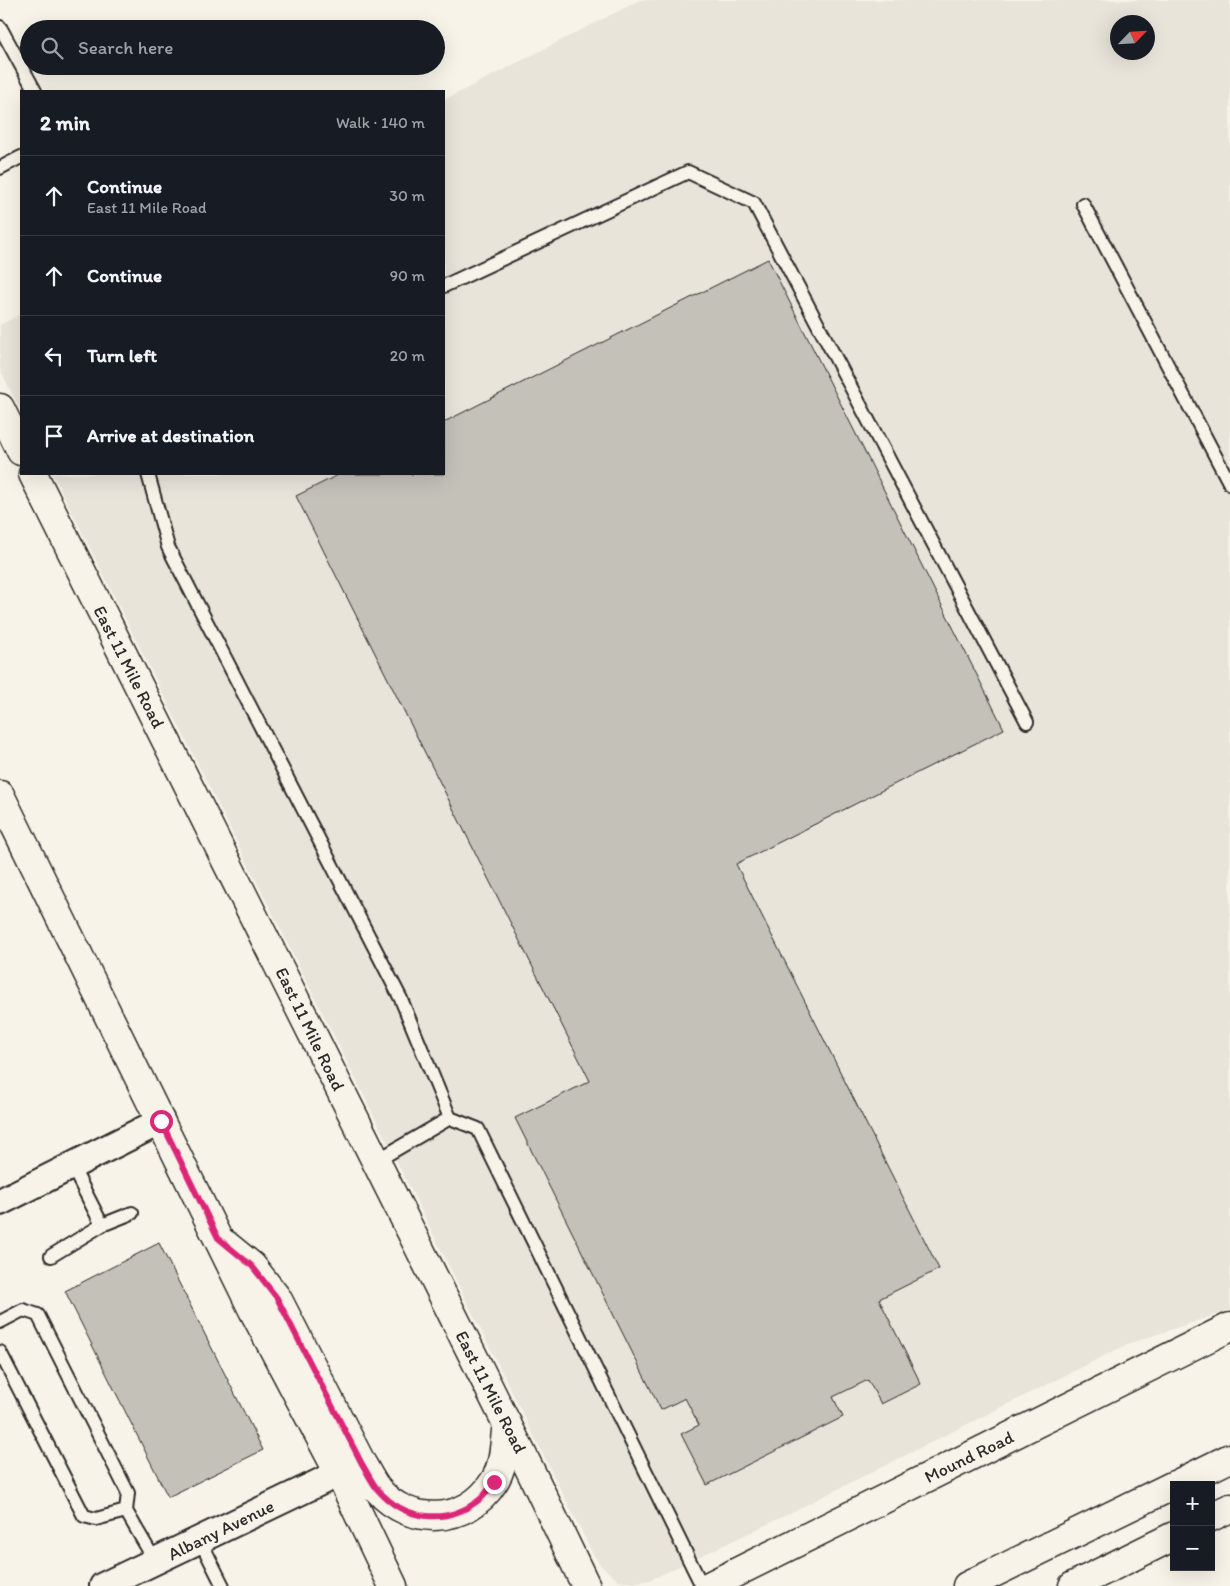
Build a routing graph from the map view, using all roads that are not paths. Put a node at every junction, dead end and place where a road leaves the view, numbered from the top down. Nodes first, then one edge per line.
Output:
1 (0, 28) edge
2 (20, 64) edge
3 (26, 75) edge
4 (34, 90) edge
5 (20, 158) edge
6 (0, 168) edge
7 (1084, 204) dead end
8 (445, 286) edge
9 (0, 408) edge
10 (20, 449) edge
11 (35, 475) edge
12 (148, 475) edge
13 (1230, 484) edge
14 (1027, 722) dead end
15 (0, 795) edge
16 (450, 1118) junction
17 (161, 1121) junction
18 (376, 1161) junction
19 (72, 1166) junction
20 (0, 1202) edge
21 (132, 1213) dead end
22 (102, 1226) junction
23 (218, 1238) junction
24 (51, 1256) dead end
25 (0, 1322) edge
26 (1230, 1328) edge
27 (0, 1352) edge
28 (507, 1423) junction
29 (1230, 1458) edge
30 (339, 1473) junction
31 (1182, 1481) edge
32 (1170, 1487) edge
33 (1230, 1508) edge
34 (126, 1510) junction
35 (1215, 1516) edge
36 (1170, 1538) edge
37 (200, 1540) junction
38 (155, 1561) junction
39 (103, 1586) edge
40 (223, 1586) edge
41 (393, 1586) edge
42 (586, 1586) edge
43 (702, 1586) edge
44 (709, 1586) edge
45 (967, 1586) edge
46 (1073, 1586) edge

1 - 2 lane
3 - 4 lane
5 - 6 lane
7 - 13 lane
8 - 14 lane
9 - 10 main road
11 - 18 main road, East 11 Mile Road
12 - 16 lane
15 - 17 main road
16 - 18 lane
16 - 43 lane
17 - 19 street
17 - 23 main road
18 - 28 main road, East 11 Mile Road
19 - 20 street
19 - 22 lane
21 - 22 lane
22 - 24 lane
23 - 28 main road
23 - 30 main road
25 - 34 lane
26 - 44 main road, Mound Road
27 - 34 lane
28 - 42 main road, East 11 Mile Road
29 - 31 main road
30 - 37 street, Albany Avenue
30 - 41 main road
32 - 45 main road
33 - 35 main road
34 - 38 lane
36 - 46 main road
37 - 38 street, Albany Avenue
37 - 40 lane
38 - 39 street, Albany Avenue

